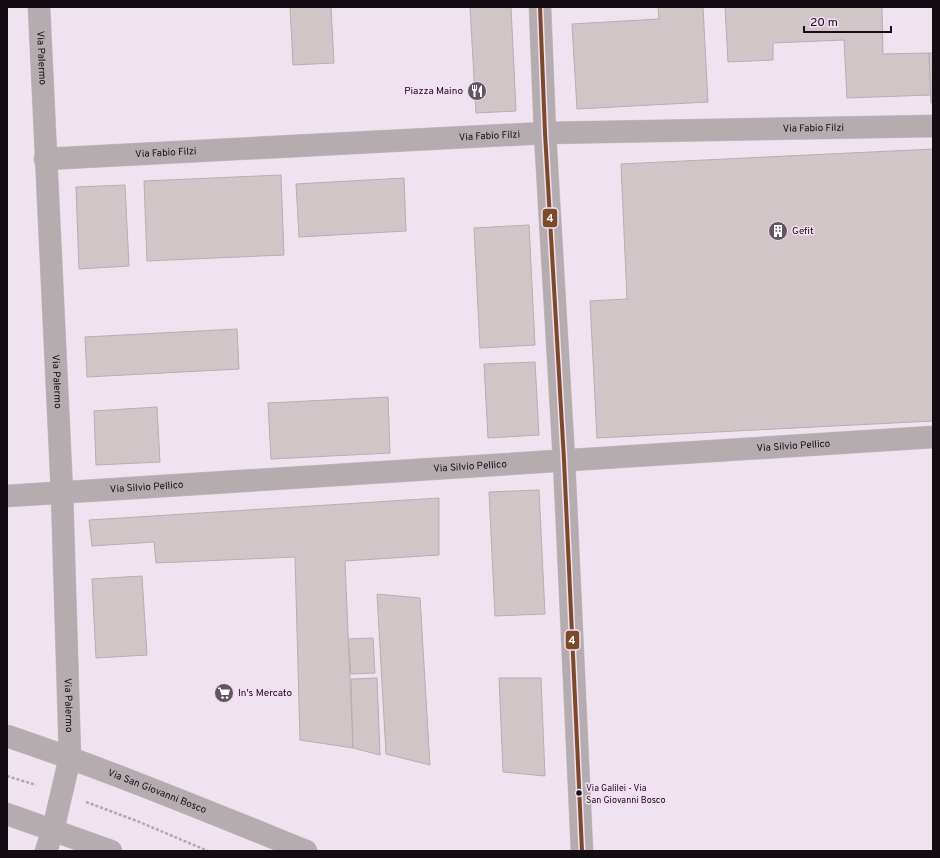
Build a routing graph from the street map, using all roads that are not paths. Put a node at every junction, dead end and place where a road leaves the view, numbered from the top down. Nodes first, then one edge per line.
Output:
1 (39, 7) edge
2 (540, 7) edge
3 (933, 126) edge
4 (545, 133) junction
5 (46, 159) junction
6 (933, 437) edge
7 (564, 460) junction
8 (62, 493) junction
9 (7, 496) edge
10 (7, 736) edge
11 (70, 757) junction
12 (7, 814) edge
13 (53, 830) junction
14 (46, 851) edge
15 (111, 851) edge
16 (306, 851) edge
17 (582, 851) edge

1 - 5 street, Via Palermo
2 - 4 street
3 - 4 street, Via Fabio Filzi
4 - 5 street, Via Fabio Filzi
4 - 7 street
5 - 8 street, Via Palermo
6 - 7 street, Via Silvio Pellico
7 - 8 street, Via Silvio Pellico
7 - 17 street
8 - 9 street, Via Silvio Pellico
8 - 11 street, Via Palermo
10 - 11 street, Via San Giovanni Bosco
11 - 13 street, Via Palermo
11 - 16 street, Via San Giovanni Bosco
12 - 13 street
13 - 14 street, Via Palermo
13 - 15 street

